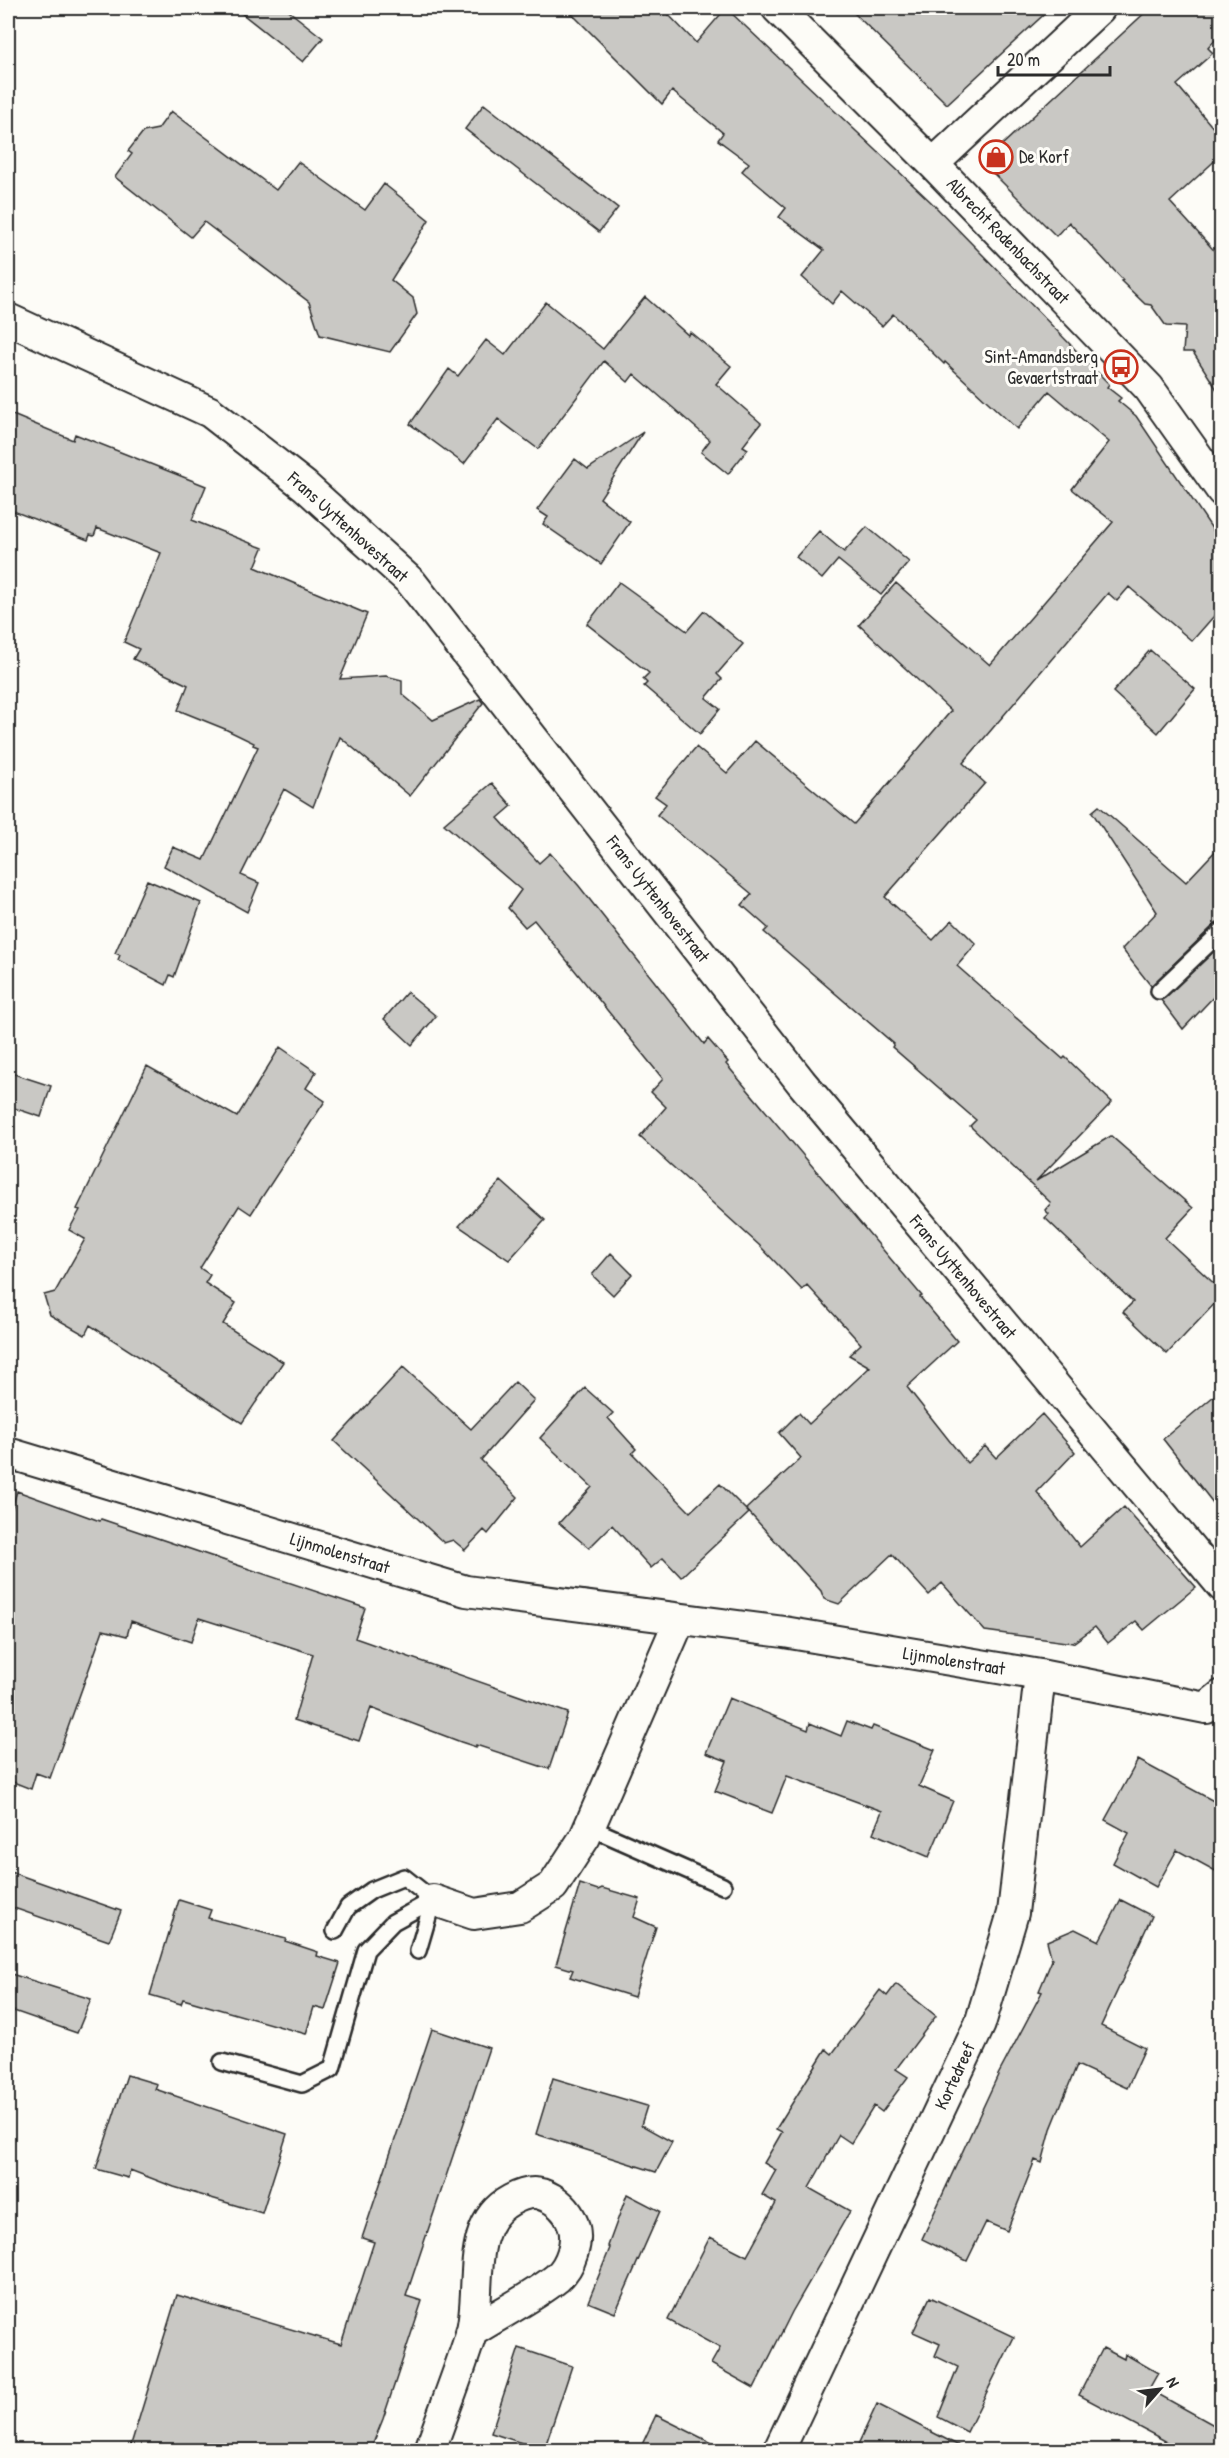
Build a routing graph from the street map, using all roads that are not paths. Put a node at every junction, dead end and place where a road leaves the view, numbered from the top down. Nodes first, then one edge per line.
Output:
1 (777, 8) edge
2 (1100, 8) edge
3 (933, 164) junction
4 (8, 319) edge
5 (1221, 491) edge
6 (1221, 931) edge
7 (1159, 991) dead end
8 (8, 1453) edge
9 (1221, 1586) edge
10 (680, 1619) junction
11 (1040, 1675) junction
12 (1221, 1695) edge
13 (589, 1827) junction
14 (723, 1886) dead end
15 (433, 1900) junction
16 (335, 1931) dead end
17 (418, 1951) dead end
18 (222, 2062) dead end
19 (471, 2331) junction
20 (430, 2451) edge
21 (779, 2451) edge

1 - 3 street, Albrecht Rodenbachstraat
2 - 3 street
3 - 5 street, Albrecht Rodenbachstraat
4 - 9 street, Frans Uyttenhovestraat
6 - 7 lane
8 - 10 street, Lijnmolenstraat
10 - 11 street, Lijnmolenstraat
10 - 13 street
11 - 12 street, Lijnmolenstraat
11 - 21 street, Kortedreef
13 - 14 lane
13 - 15 street
15 - 16 lane
15 - 17 lane
15 - 18 lane
19 - 19 street
19 - 20 street

